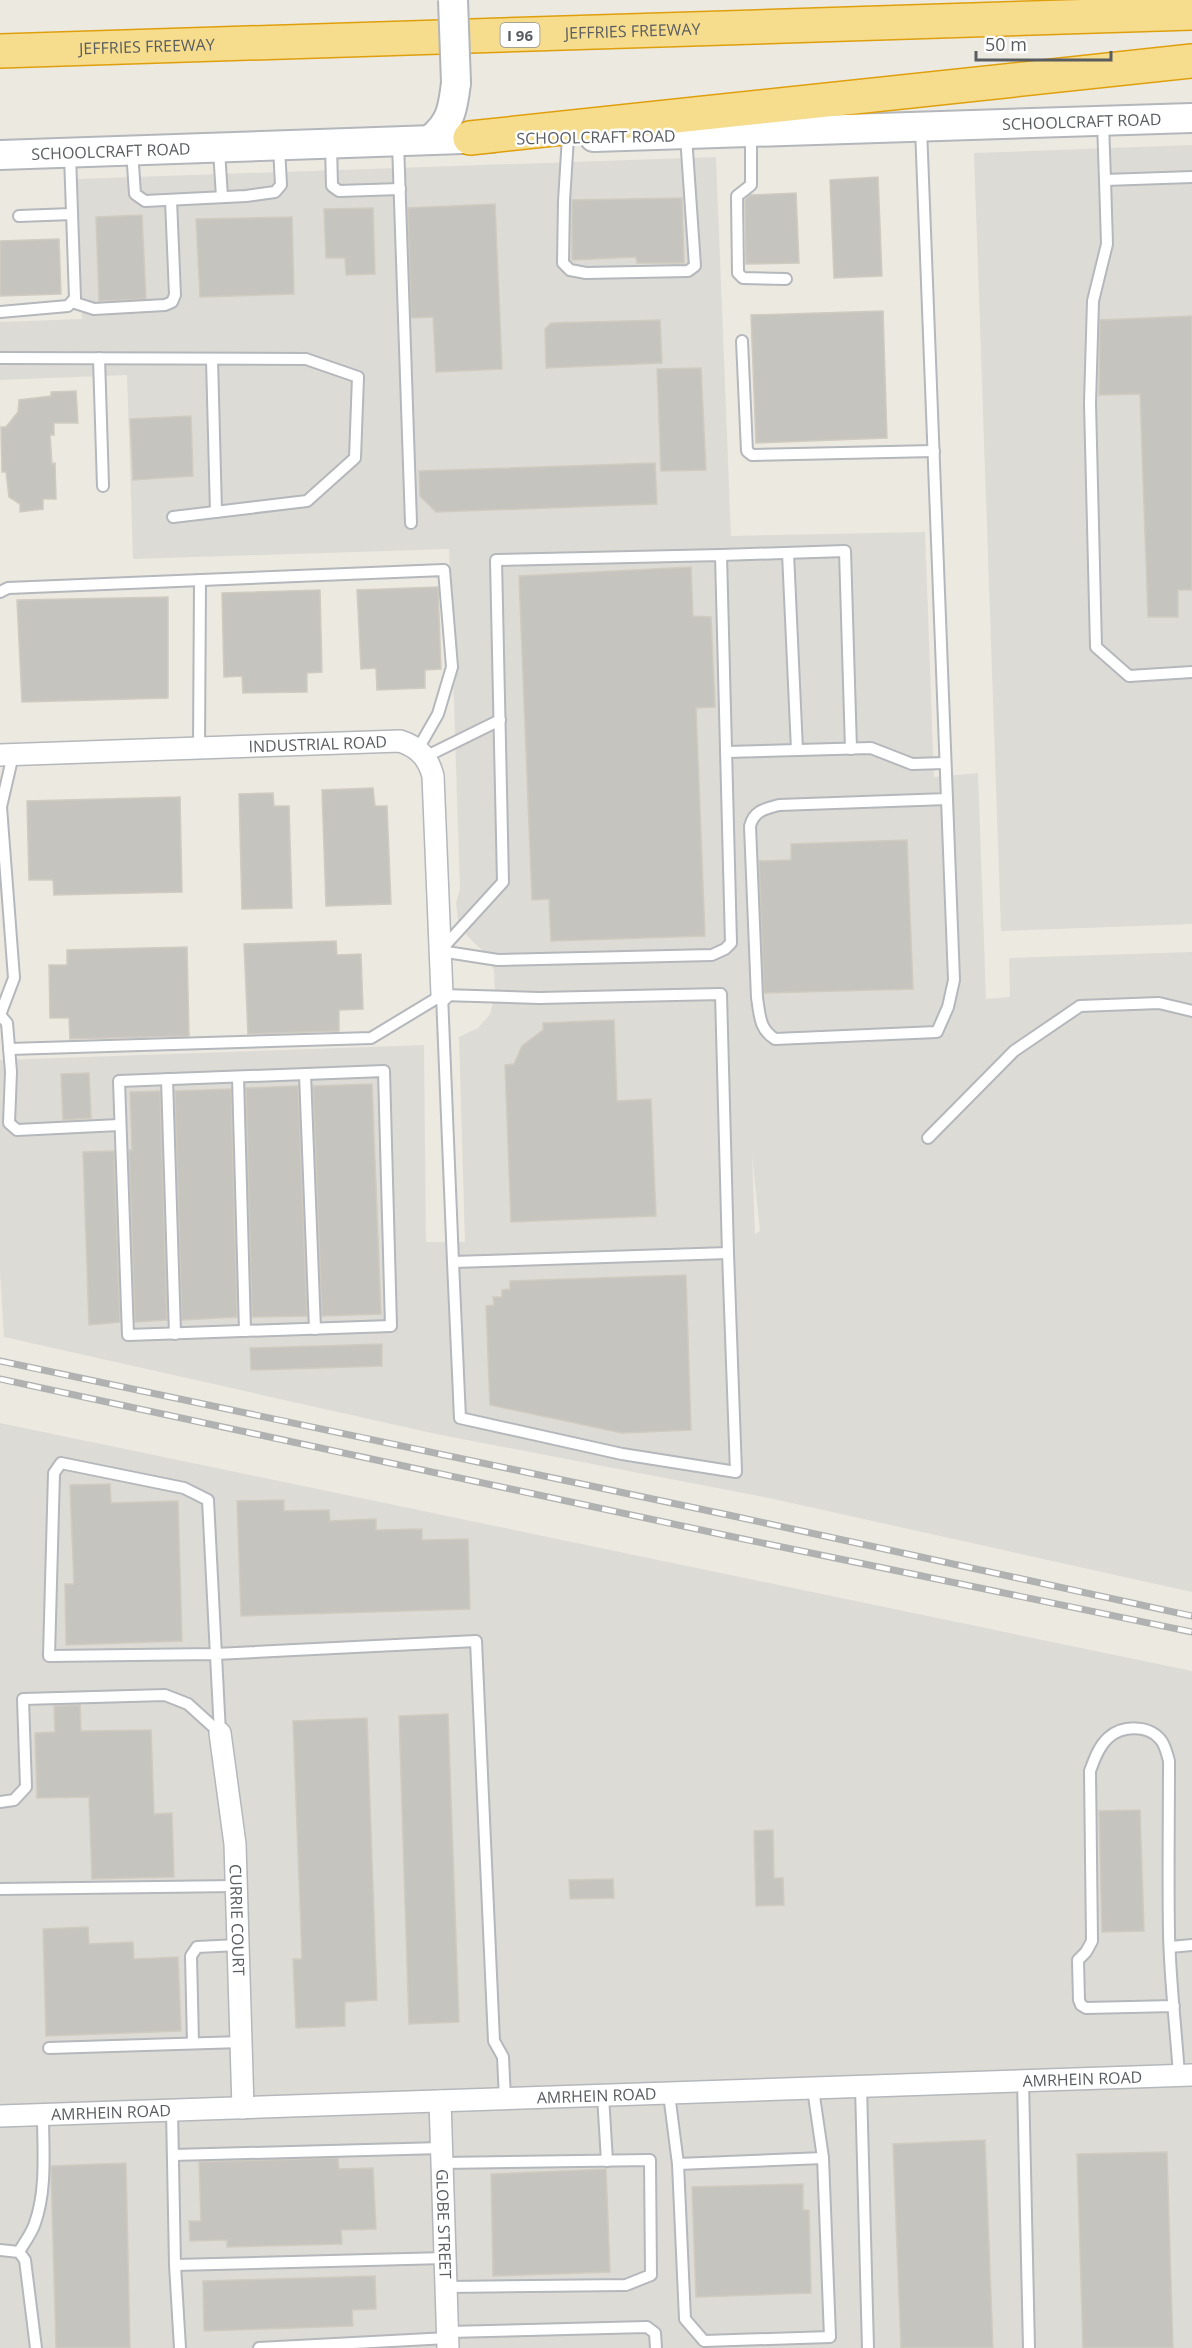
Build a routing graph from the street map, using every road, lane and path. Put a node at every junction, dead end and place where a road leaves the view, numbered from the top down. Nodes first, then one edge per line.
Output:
1 (453, 0) edge
2 (1192, 13) edge
3 (0, 51) edge
4 (1192, 61) edge
5 (1192, 118) edge
6 (1103, 122) junction
7 (921, 128) junction
8 (751, 134) junction
9 (686, 136) junction
10 (568, 137) junction
11 (470, 138) junction
12 (430, 139) junction
13 (398, 140) junction
14 (331, 142) junction
15 (279, 145) junction
16 (219, 147) junction
17 (132, 150) junction
18 (70, 152) junction
19 (0, 155) edge
20 (1192, 177) edge
21 (1105, 180) junction
22 (400, 189) junction
23 (222, 197) junction
24 (171, 200) junction
25 (72, 214) junction
26 (19, 216) dead end
27 (786, 279) dead end
28 (72, 302) junction
29 (0, 312) edge
30 (742, 341) dead end
31 (0, 358) edge
32 (99, 358) junction
33 (212, 359) junction
34 (934, 451) junction
35 (103, 486) dead end
36 (216, 512) junction
37 (173, 517) dead end
38 (411, 523) dead end
39 (788, 553) junction
40 (721, 555) junction
41 (200, 580) junction
42 (0, 592) edge
43 (1192, 672) edge
44 (500, 720) junction
45 (199, 748) junction
46 (851, 749) junction
47 (796, 750) junction
48 (726, 752) junction
49 (422, 753) junction
50 (6, 755) edge
51 (945, 763) junction
52 (947, 799) junction
53 (440, 951) junction
54 (442, 995) junction
55 (1192, 1011) edge
56 (0, 1015) edge
57 (9, 1049) junction
58 (305, 1074) junction
59 (238, 1077) junction
60 (167, 1079) junction
61 (119, 1125) junction
62 (928, 1138) dead end
63 (728, 1253) junction
64 (453, 1262) junction
65 (315, 1329) junction
66 (245, 1331) junction
67 (176, 1334) junction
68 (216, 1654) junction
69 (220, 1733) junction
70 (0, 1802) edge
71 (236, 1886) junction
72 (0, 1889) edge
73 (238, 1945) junction
74 (1192, 1945) edge
75 (1170, 1947) junction
76 (1174, 2006) junction
77 (241, 2042) junction
78 (193, 2043) junction
79 (50, 2048) dead end
80 (1185, 2075) edge
81 (1023, 2081) junction
82 (861, 2087) junction
83 (813, 2089) junction
84 (669, 2094) junction
85 (603, 2096) junction
86 (505, 2099) junction
87 (440, 2101) junction
88 (243, 2108) junction
89 (172, 2110) junction
90 (43, 2115) junction
91 (0, 2116) edge
92 (172, 2155) junction
93 (442, 2156) junction
94 (823, 2158) junction
95 (608, 2161) junction
96 (678, 2164) junction
97 (0, 2250) edge
98 (19, 2252) junction
99 (445, 2258) junction
100 (175, 2265) junction
101 (446, 2287) junction
102 (448, 2339) edge
103 (36, 2348) edge
104 (180, 2348) edge
105 (259, 2348) edge
106 (656, 2348) edge
107 (868, 2348) edge
108 (1029, 2348) edge

1 - 12 main road, bridge
2 - 3 highway, JEFFRIES FREEWAY / I 96
4 - 11 highway
5 - 6 main road, SCHOOLCRAFT ROAD
6 - 7 main road, SCHOOLCRAFT ROAD
6 - 21 lane
7 - 8 main road, SCHOOLCRAFT ROAD
7 - 34 lane
8 - 9 main road, SCHOOLCRAFT ROAD
8 - 27 lane
9 - 10 main road, SCHOOLCRAFT ROAD
9 - 10 lane
10 - 11 main road, SCHOOLCRAFT ROAD
11 - 12 main road, SCHOOLCRAFT ROAD
12 - 13 main road, SCHOOLCRAFT ROAD
13 - 14 main road, SCHOOLCRAFT ROAD
13 - 22 lane
14 - 15 main road, SCHOOLCRAFT ROAD
14 - 22 lane
15 - 16 main road, SCHOOLCRAFT ROAD
15 - 23 lane
16 - 17 main road, SCHOOLCRAFT ROAD
16 - 23 lane
17 - 18 main road, SCHOOLCRAFT ROAD
17 - 24 lane
18 - 19 main road, SCHOOLCRAFT ROAD
18 - 25 lane
20 - 21 lane
21 - 43 lane
22 - 38 lane
23 - 24 lane
24 - 28 lane
25 - 26 lane
25 - 28 lane
28 - 29 lane
30 - 34 lane
31 - 32 lane
32 - 33 lane
32 - 35 lane
33 - 36 lane
33 - 36 lane
34 - 51 lane
36 - 37 lane
39 - 40 lane
39 - 46 lane
39 - 47 lane
40 - 44 lane
40 - 48 lane
41 - 42 lane
41 - 45 lane
41 - 49 lane
44 - 49 lane
44 - 53 lane
45 - 49 street, INDUSTRIAL ROAD
45 - 50 street, INDUSTRIAL ROAD
46 - 47 lane
46 - 51 lane
47 - 48 lane
48 - 53 lane
49 - 53 street
50 - 56 lane
51 - 52 lane
52 - 52 lane
53 - 54 street
54 - 57 lane
54 - 63 lane
54 - 64 lane
55 - 62 lane
56 - 57 lane
57 - 61 lane
58 - 59 lane
58 - 65 lane
58 - 65 lane
59 - 60 lane
59 - 66 lane
60 - 61 lane
60 - 67 lane
61 - 67 lane
63 - 64 lane
63 - 64 lane
65 - 66 lane
66 - 67 lane
68 - 68 lane
68 - 69 lane
68 - 86 lane
69 - 70 lane
69 - 71 street, CURRIE COURT
71 - 72 lane
71 - 73 street, CURRIE COURT
73 - 77 street, CURRIE COURT
73 - 78 lane
74 - 75 lane
75 - 76 lane
75 - 76 lane
76 - 80 lane
77 - 78 lane
77 - 88 street, CURRIE COURT
78 - 79 lane
80 - 81 street, AMRHEIN ROAD
81 - 82 street, AMRHEIN ROAD
81 - 108 lane
82 - 83 street, AMRHEIN ROAD
82 - 107 lane
83 - 84 street, AMRHEIN ROAD
83 - 94 lane
84 - 85 street, AMRHEIN ROAD
84 - 96 lane
85 - 86 street, AMRHEIN ROAD
85 - 95 lane
86 - 87 street, AMRHEIN ROAD
87 - 88 street, AMRHEIN ROAD
87 - 93 street, GLOBE STREET
88 - 89 street, AMRHEIN ROAD
89 - 90 street, AMRHEIN ROAD
89 - 92 lane
90 - 91 street, AMRHEIN ROAD
90 - 98 lane
92 - 93 lane
92 - 100 lane
93 - 95 lane
93 - 99 street, GLOBE STREET
94 - 96 lane
94 - 96 lane
95 - 101 lane
97 - 98 lane
98 - 103 lane
99 - 100 lane
99 - 101 street, GLOBE STREET
100 - 104 lane
101 - 102 street, GLOBE STREET
102 - 105 lane
102 - 106 lane

